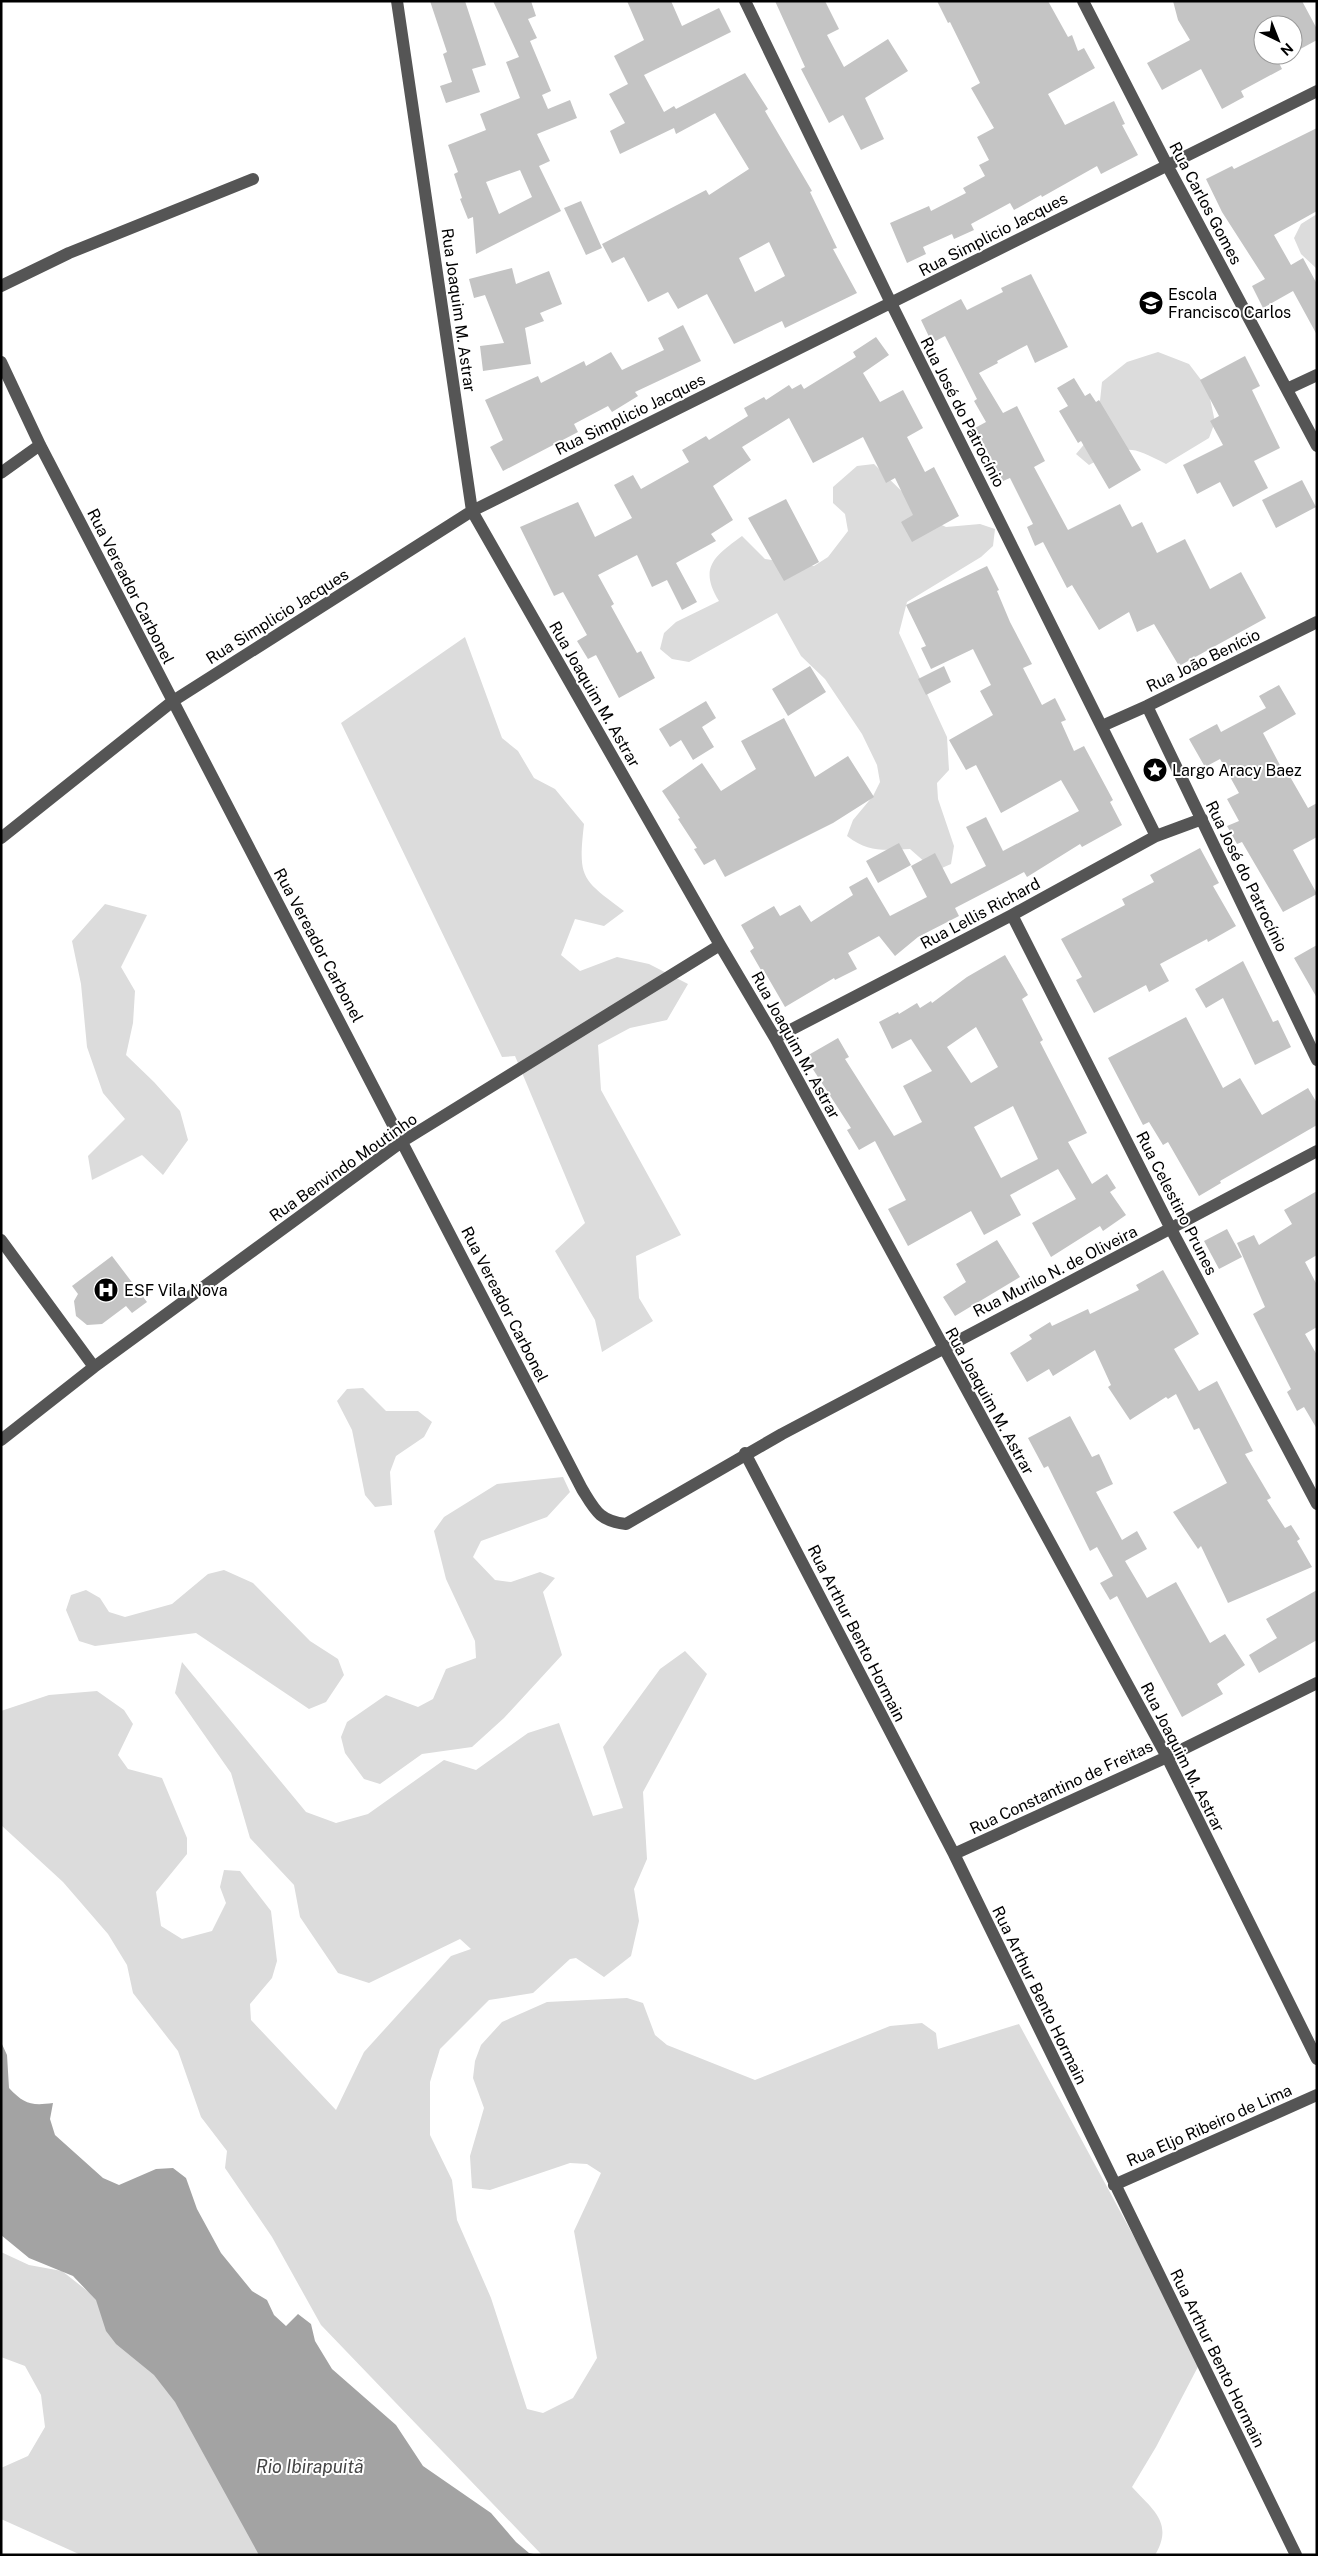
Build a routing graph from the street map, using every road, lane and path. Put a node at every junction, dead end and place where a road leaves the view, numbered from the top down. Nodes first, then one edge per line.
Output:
1 (397, 1) edge
2 (745, 1) edge
3 (1083, 1) edge
4 (1317, 91) edge
5 (1167, 165) junction
6 (253, 179) dead end
7 (1, 286) edge
8 (890, 303) junction
9 (1, 362) edge
10 (1317, 375) edge
11 (1287, 389) junction
12 (40, 445) junction
13 (1317, 446) edge
14 (1, 474) edge
15 (472, 511) junction
16 (1317, 622) edge
17 (173, 701) junction
18 (1147, 706) junction
19 (1102, 726) junction
20 (1202, 819) junction
21 (1156, 836) junction
22 (1, 838) edge
23 (1012, 916) junction
24 (720, 945) junction
25 (775, 1038) junction
26 (1317, 1060) edge
27 (403, 1141) junction
28 (1317, 1151) edge
29 (1172, 1229) junction
30 (1, 1240) edge
31 (942, 1348) junction
32 (94, 1368) junction
33 (1, 1440) edge
34 (745, 1453) junction
35 (1317, 1504) edge
36 (626, 1524) joint
37 (1317, 1682) edge
38 (1167, 1757) junction
39 (954, 1854) junction
40 (1317, 2059) edge
41 (1317, 2094) edge
42 (1114, 2185) junction
43 (1296, 2555) edge

1 - 15 street, Rua Joaquim M. Astrar
2 - 8 street, Rua José do Patrocínio
3 - 5 street, Rua Carlos Gomes
4 - 5 street, Rua Simplicio Jacques
5 - 8 street, Rua Simplicio Jacques
5 - 11 street, Rua Carlos Gomes
6 - 7 street
8 - 15 street, Rua Simplicio Jacques
8 - 19 street, Rua José do Patrocínio
9 - 12 street, Rua Vereador Carbonel
10 - 11 street
11 - 13 street, Rua Carlos Gomes
12 - 14 street
12 - 17 street, Rua Vereador Carbonel
15 - 17 street, Rua Simplicio Jacques
15 - 24 street, Rua Joaquim M. Astrar
16 - 18 street, Rua João Benício
17 - 22 street, Rua Simplicio Jacques
17 - 27 street, Rua Vereador Carbonel
18 - 19 street, Rua João Benício
18 - 20 street, Rua José do Patrocínio
19 - 21 street, Rua José do Patrocínio
20 - 21 street, Rua Lellis Richard
20 - 26 street, Rua José do Patrocínio
21 - 23 street, Rua Lellis Richard
23 - 25 street, Rua Lellis Richard
23 - 29 street, Rua Celestino Prunes
24 - 25 street, Rua Joaquim M. Astrar
24 - 27 street, Rua Benvindo Moutinho
25 - 31 street, Rua Joaquim M. Astrar
27 - 32 street, Rua Benvindo Moutinho
27 - 36 street, Rua Vereador Carbonel
28 - 29 street, Rua Murilo N. de Oliveira
29 - 31 street, Rua Murilo N. de Oliveira
29 - 35 street, Rua Celestino Prunes
30 - 32 street
31 - 34 street, Rua Murilo N. de Oliveira
31 - 38 street, Rua Joaquim M. Astrar
32 - 33 street, Rua Benvindo Moutinho
34 - 36 street, Rua Murilo N. de Oliveira
34 - 39 street, Rua Arthur Bento Hormain
37 - 38 street, Rua Constantino de Freitas
38 - 39 street, Rua Constantino de Freitas
38 - 40 street, Rua Joaquim M. Astrar
39 - 42 street, Rua Arthur Bento Hormain
41 - 42 street, Rua Eljo Ribeiro de Lima
42 - 43 street, Rua Arthur Bento Hormain

